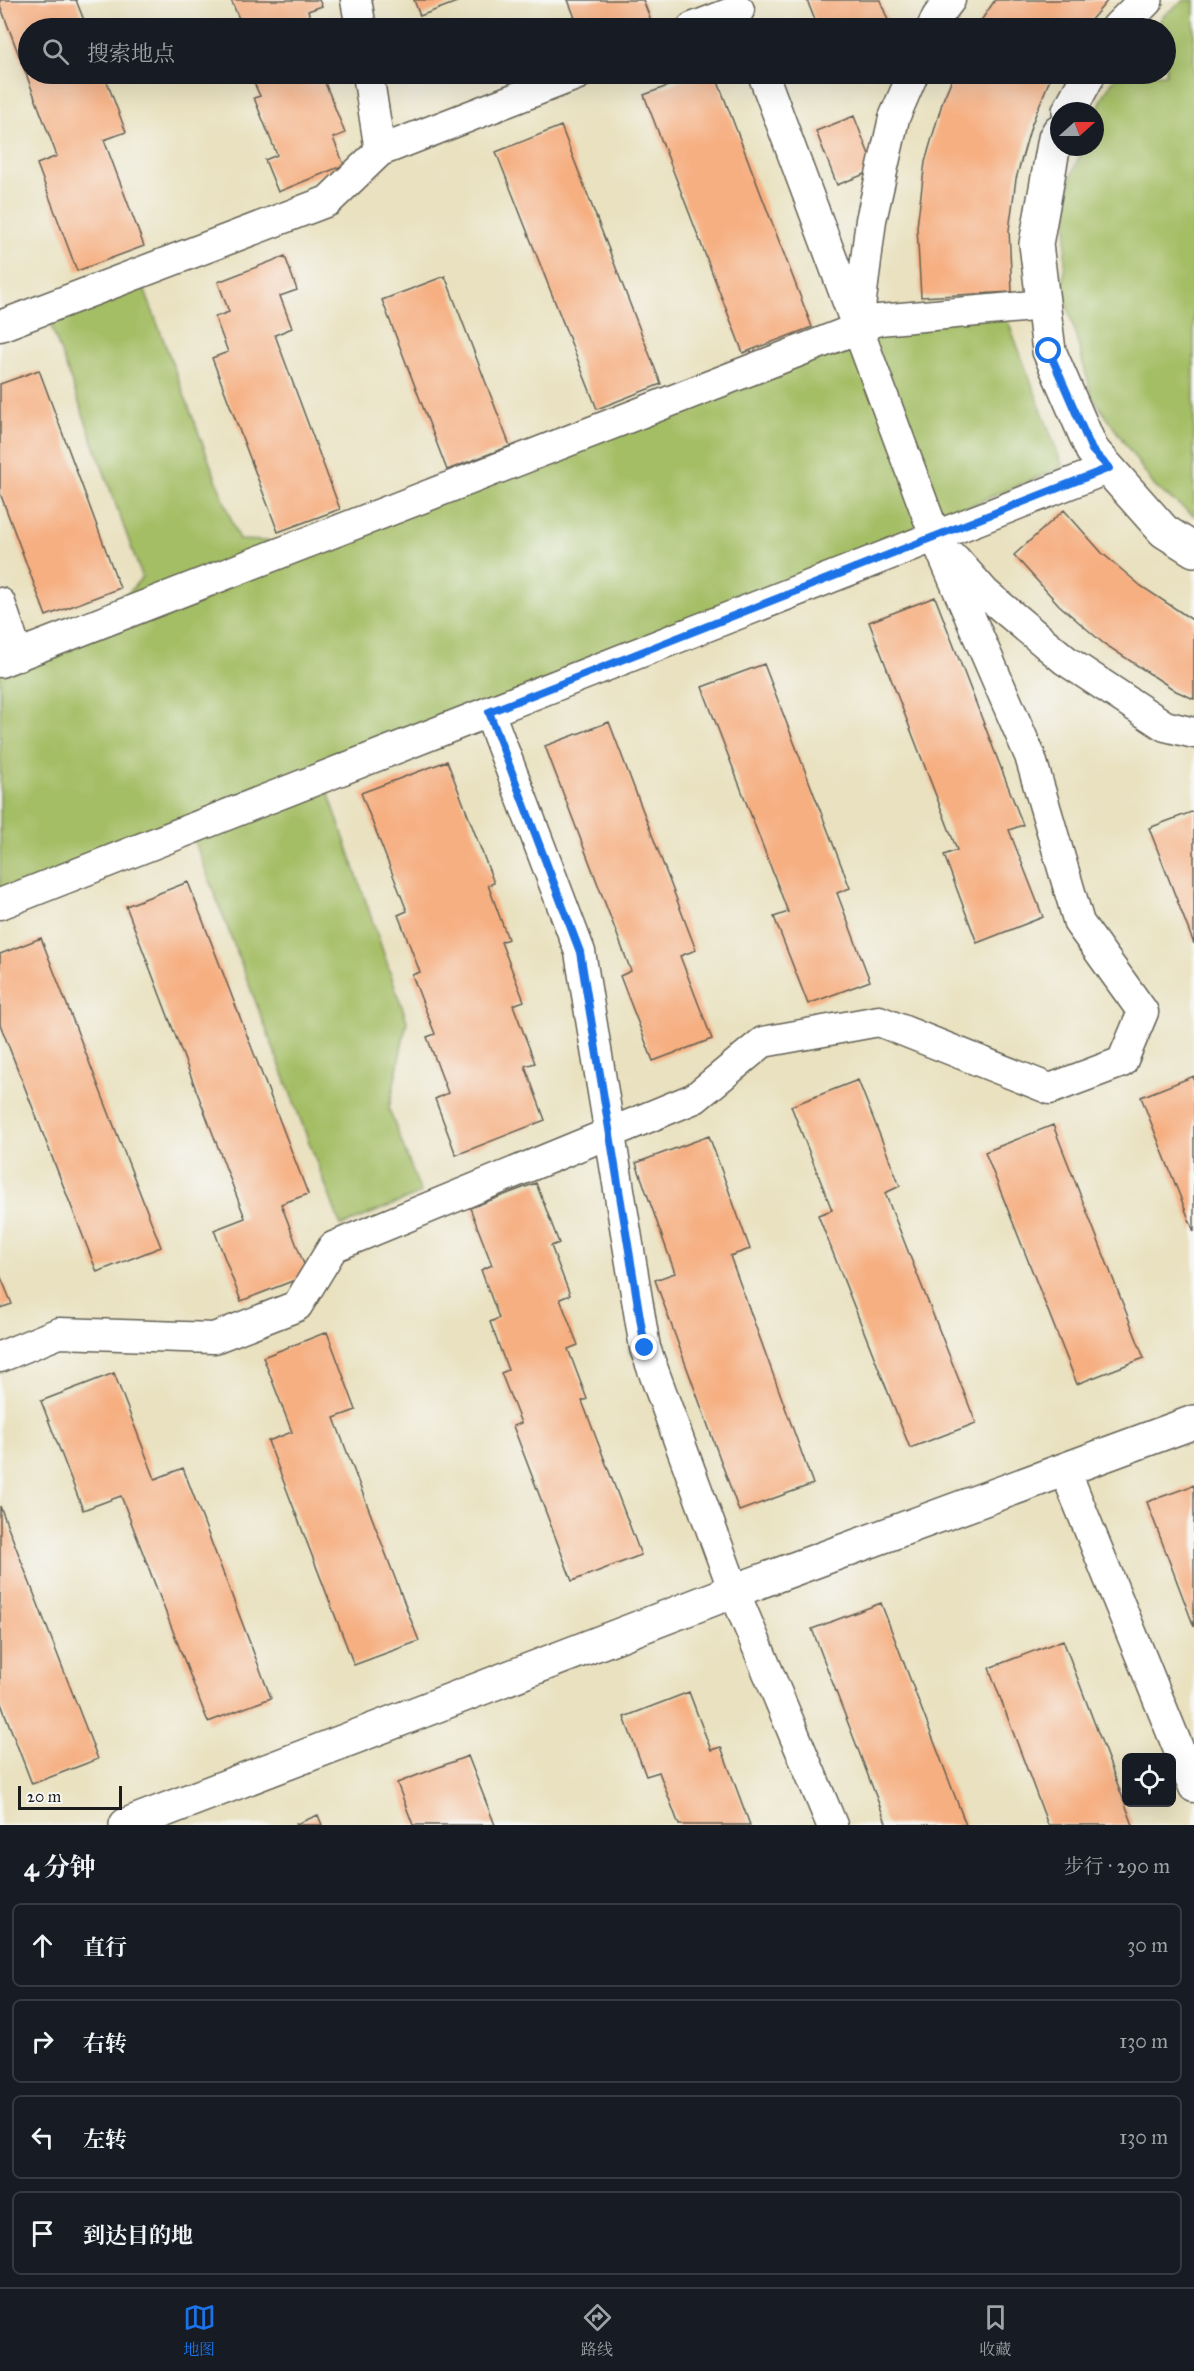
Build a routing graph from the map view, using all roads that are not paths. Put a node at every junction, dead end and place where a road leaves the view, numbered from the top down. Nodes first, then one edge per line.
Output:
1 (356, 0) edge
2 (950, 0) edge
3 (1146, 0) edge
4 (741, 13) edge
5 (359, 18) edge
6 (725, 18) edge
7 (937, 18) edge
8 (1128, 18) edge
9 (370, 84) edge
10 (552, 84) edge
11 (767, 84) edge
12 (909, 84) edge
13 (1084, 84) edge
14 (1074, 102) edge
15 (380, 151) junction
16 (1052, 156) edge
17 (1044, 305) junction
18 (0, 326) edge
19 (857, 328) junction
20 (1109, 468) junction
21 (935, 536) junction
22 (1194, 550) edge
23 (0, 603) edge
24 (9, 659) edge
25 (489, 712) junction
26 (1194, 734) edge
27 (0, 904) edge
28 (610, 1132) junction
29 (0, 1357) edge
30 (1194, 1422) edge
31 (1065, 1470) junction
32 (734, 1591) junction
33 (1194, 1787) edge
34 (169, 1817) edge
35 (126, 1825) edge
36 (832, 1825) edge

1 - 5 street
2 - 7 street
3 - 8 street
4 - 6 street
9 - 15 street
10 - 15 street
11 - 19 street
12 - 19 street
13 - 14 street
15 - 18 street
16 - 17 street
17 - 19 street
17 - 20 street
19 - 21 street
19 - 24 street
20 - 21 street
20 - 22 street
21 - 25 street
21 - 26 street
21 - 28 street
23 - 24 street
25 - 27 street
25 - 28 street
28 - 29 street
28 - 32 street
30 - 31 street
31 - 32 street
31 - 33 street
32 - 34 street
32 - 36 street
34 - 35 street

